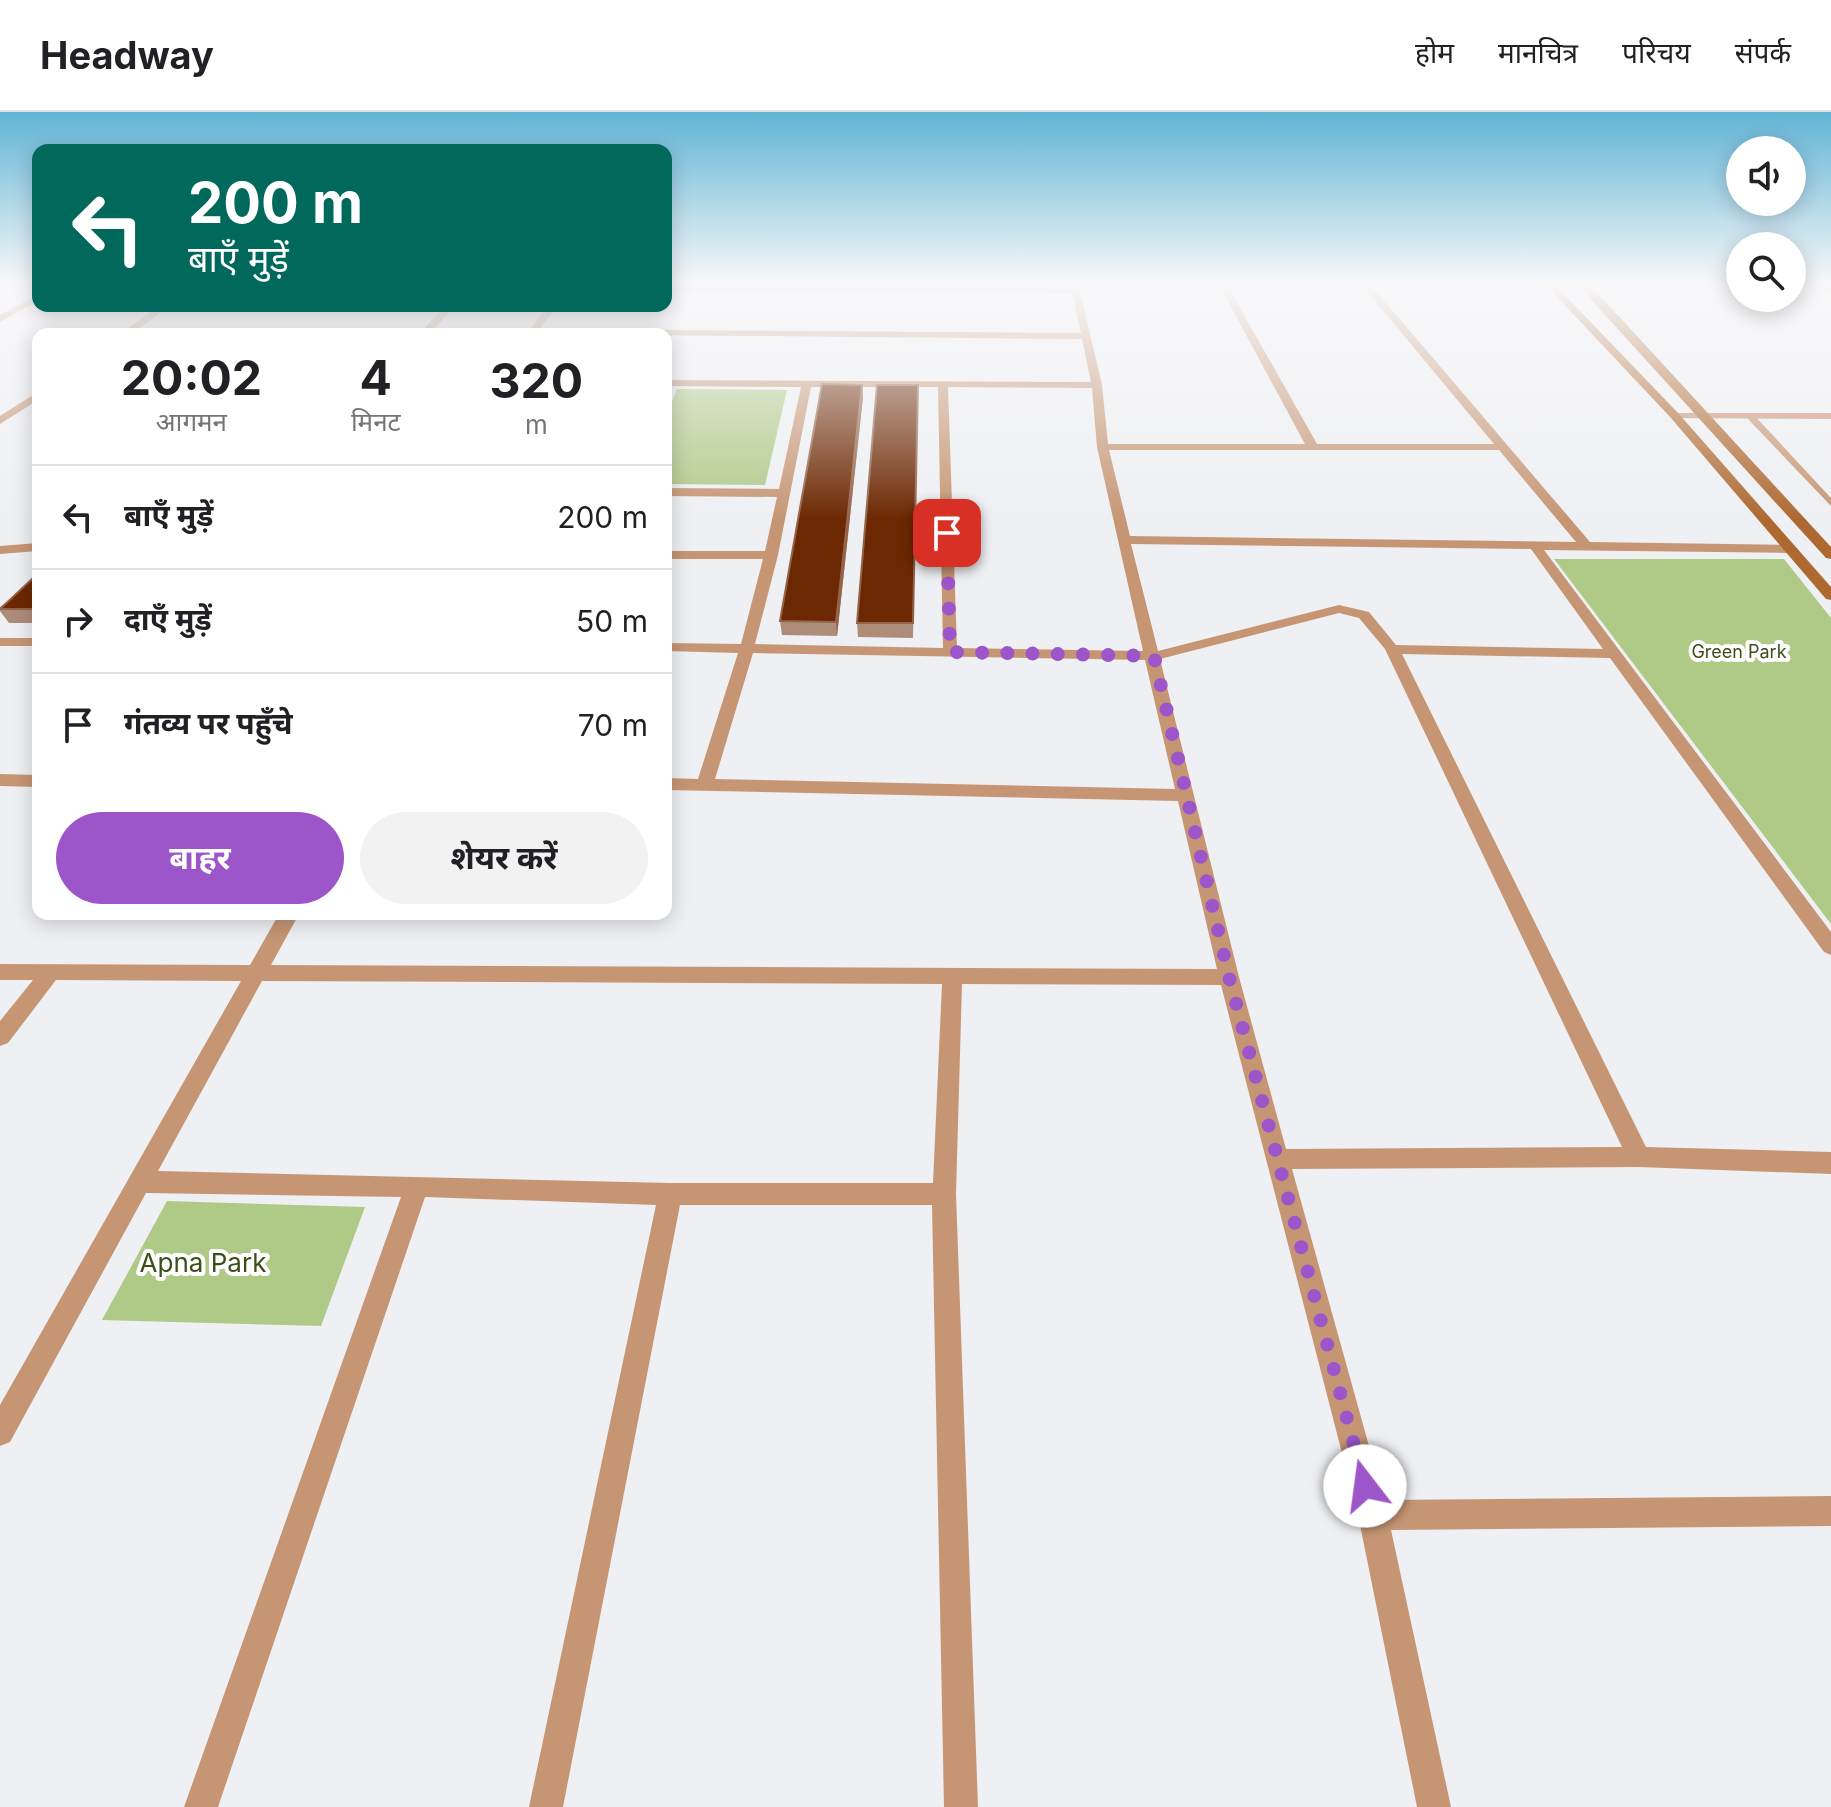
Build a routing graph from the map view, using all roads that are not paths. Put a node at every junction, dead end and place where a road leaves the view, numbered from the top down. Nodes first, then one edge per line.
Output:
1 (1092, 362) edge
2 (1266, 362) edge
3 (1431, 362) edge
4 (1624, 362) edge
5 (1656, 362) edge
6 (672, 383) edge
7 (807, 383) junction
8 (943, 384) junction
9 (1097, 385) junction
10 (32, 400) edge
11 (1675, 416) junction
12 (1705, 416) junction
13 (1750, 416) junction
14 (1831, 416) edge
15 (0, 421) edge
16 (1103, 447) junction
17 (1313, 447) junction
18 (1503, 447) junction
19 (672, 492) edge
20 (783, 493) junction
21 (1831, 503) edge
22 (1124, 540) junction
23 (1534, 545) junction
24 (1586, 546) junction
25 (32, 547) edge
26 (1791, 549) junction
27 (0, 550) edge
28 (672, 555) edge
29 (771, 555) junction
30 (1831, 555) edge
31 (1831, 596) edge
32 (0, 642) edge
33 (32, 642) edge
34 (672, 647) edge
35 (747, 648) junction
36 (1392, 649) junction
37 (950, 652) junction
38 (1614, 654) junction
39 (1154, 656) junction
40 (0, 780) edge
41 (32, 781) edge
42 (705, 783) junction
43 (672, 784) edge
44 (1185, 795) junction
45 (286, 920) edge
46 (1831, 947) edge
47 (256, 971) junction
48 (0, 972) edge
49 (51, 972) junction
50 (952, 976) junction
51 (1229, 977) junction
52 (0, 1037) edge
53 (1639, 1157) junction
54 (1279, 1159) junction
55 (1831, 1163) edge
56 (141, 1182) junction
57 (417, 1186) junction
58 (670, 1194) junction
59 (944, 1194) junction
60 (0, 1432) edge
61 (1831, 1511) edge
62 (1373, 1515) junction
63 (201, 1807) edge
64 (546, 1807) edge
65 (961, 1807) edge
66 (1434, 1807) edge

1 - 9 street
2 - 17 street
3 - 18 street
4 - 11 street
5 - 12 street
6 - 7 street
7 - 8 street
7 - 20 street
8 - 9 street
8 - 37 street
9 - 16 street
10 - 15 street
11 - 12 street
11 - 26 street
12 - 13 street
12 - 30 street
13 - 14 street
13 - 21 lane
16 - 17 street
16 - 22 street
17 - 18 street
18 - 24 street
19 - 20 street
20 - 29 street
22 - 23 street
22 - 39 street
23 - 24 street
23 - 38 street
24 - 26 street
25 - 27 street
26 - 31 street
28 - 29 street
29 - 35 street
32 - 33 street
34 - 35 street
35 - 37 street
35 - 42 street
36 - 38 street
36 - 39 street
36 - 53 street
37 - 39 street
38 - 46 street
39 - 44 street
40 - 41 street
42 - 43 street
42 - 44 street
44 - 51 street
45 - 47 street
47 - 49 street
47 - 50 street
47 - 56 street
48 - 49 street
49 - 52 street
50 - 51 street
50 - 59 street
51 - 54 street
53 - 54 street
53 - 55 street
54 - 62 street
56 - 57 street
56 - 60 street
57 - 58 street
57 - 63 street
58 - 59 street
58 - 64 street
59 - 65 street
61 - 62 street
62 - 66 street

